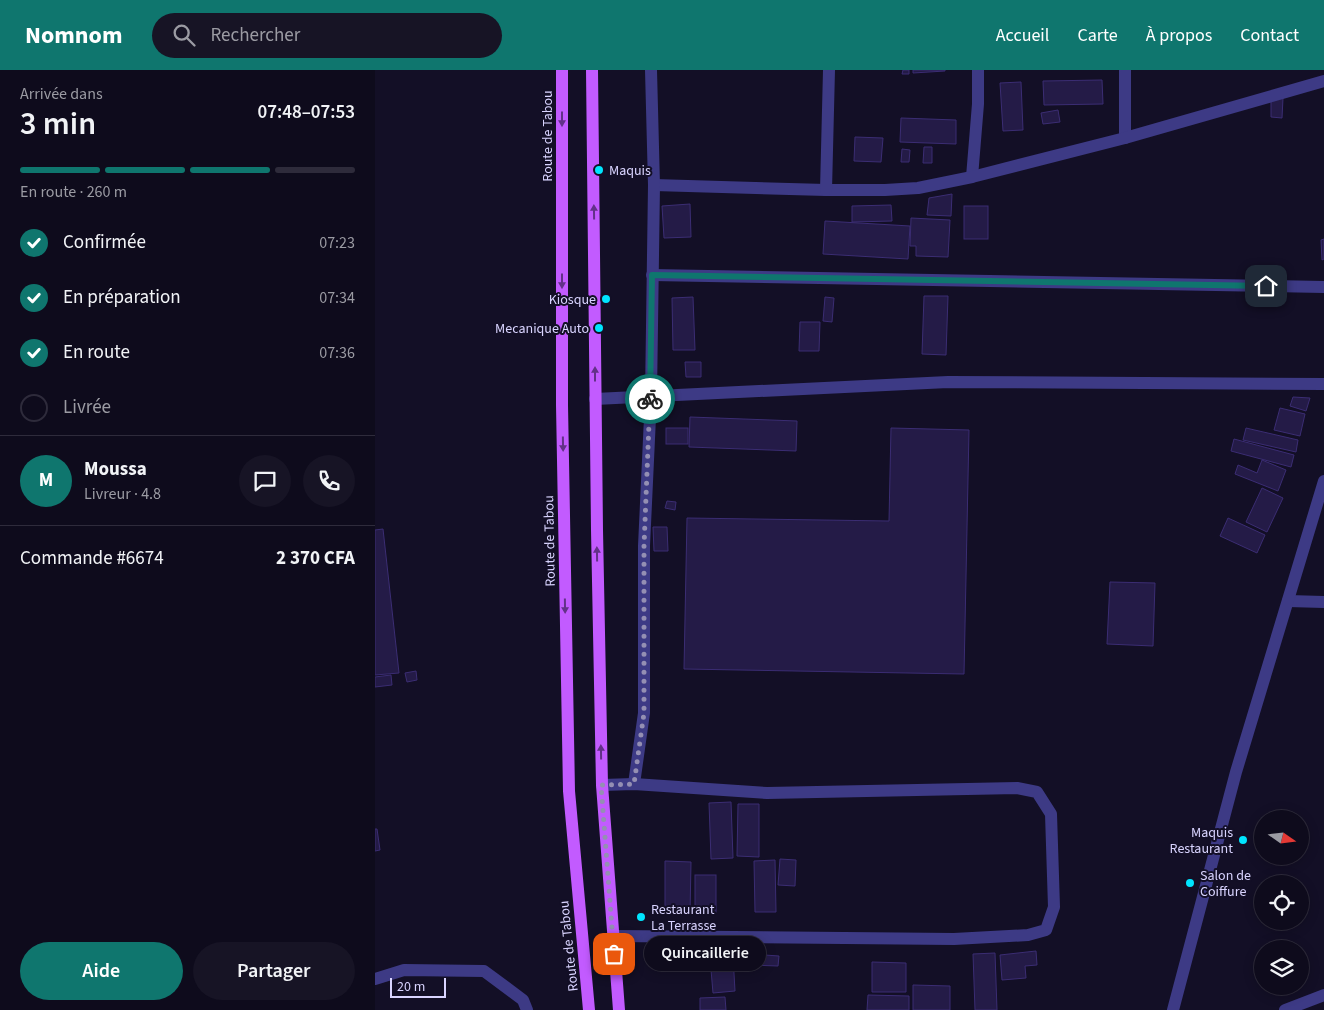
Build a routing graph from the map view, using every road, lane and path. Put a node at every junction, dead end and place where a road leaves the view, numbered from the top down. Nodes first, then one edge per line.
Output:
1 (562, 70) edge
2 (592, 70) edge
3 (651, 70) edge
4 (829, 70) edge
5 (978, 70) edge
6 (1125, 70) edge
7 (1324, 81) edge
8 (1125, 138) junction
9 (972, 177) junction
10 (654, 185) junction
11 (826, 190) junction
12 (652, 275) junction
13 (1324, 287) edge
14 (1324, 384) edge
15 (651, 396) junction
16 (595, 399) junction
17 (1324, 481) edge
18 (1318, 524) edge
19 (1288, 601) junction
20 (1324, 602) edge
21 (634, 784) junction
22 (601, 785) junction
23 (612, 936) junction
24 (375, 979) edge
25 (1324, 995) edge
26 (527, 1010) edge
27 (589, 1010) edge
28 (619, 1010) edge
29 (1173, 1010) edge
30 (1285, 1010) edge

1 -> 27 main road, Route de Tabou
16 -> 2 main road
3 - 10 street
4 - 11 street
5 - 9 street
6 - 8 street
7 - 8 street
8 - 9 street
9 - 11 street
10 - 11 street
10 - 12 street
12 - 13 street
12 - 15 street
14 - 15 street
15 - 16 street
15 - 21 street
22 -> 16 main road
17 - 18 street
18 - 19 street
19 - 20 street
19 - 29 street
21 - 22 street
21 - 23 street
22 - 23 main road
23 - 28 main road
24 - 26 street
25 - 30 street

